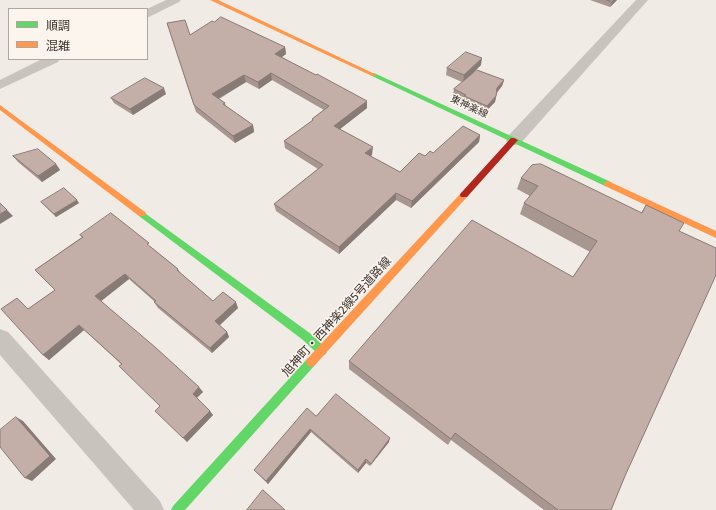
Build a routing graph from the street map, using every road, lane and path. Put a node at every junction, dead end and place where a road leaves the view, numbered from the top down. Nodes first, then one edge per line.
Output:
1 (175, 0) edge
2 (213, 0) edge
3 (642, 0) edge
4 (148, 14) edge
5 (51, 60) edge
6 (0, 85) edge
7 (0, 107) edge
8 (514, 140) junction
9 (716, 235) edge
10 (0, 339) edge
11 (322, 351) junction
12 (152, 510) edge
13 (177, 510) edge

1 - 4 street
2 - 8 street, 東神楽線
3 - 8 street
5 - 6 street
7 - 11 street
8 - 9 street, 東神楽線
8 - 11 street, 旭神町・西神楽2線5号道路線
10 - 12 street
11 - 13 street, 旭神町・西神楽2線5号道路線

